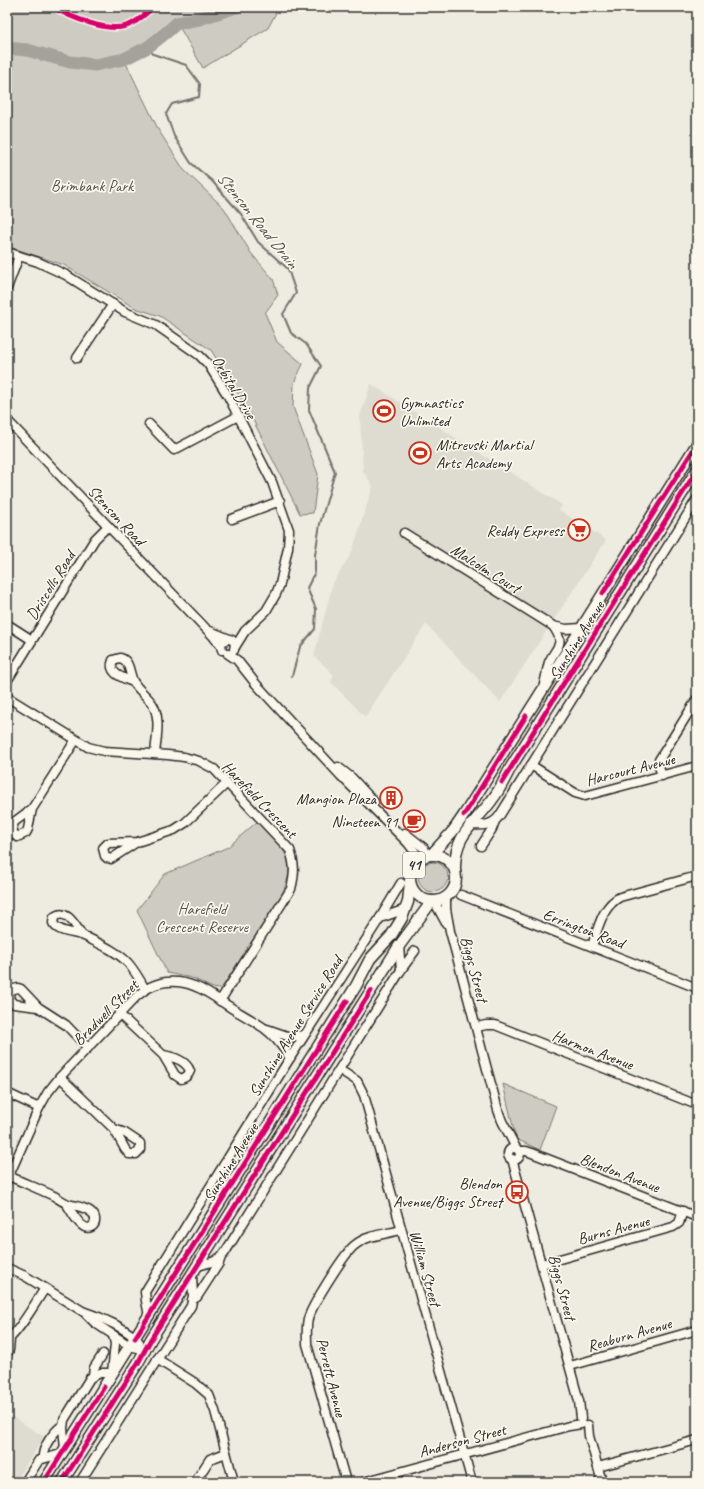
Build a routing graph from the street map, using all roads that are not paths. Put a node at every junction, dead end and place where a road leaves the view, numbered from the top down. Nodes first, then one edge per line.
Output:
1 (7, 252) edge
2 (19, 256) junction
3 (7, 288) edge
4 (113, 304) junction
5 (77, 358) dead end
6 (238, 416) junction
7 (7, 420) edge
8 (149, 424) dead end
9 (697, 444) edge
10 (697, 470) edge
11 (684, 491) junction
12 (697, 499) edge
13 (280, 501) junction
14 (232, 519) dead end
15 (108, 526) junction
16 (404, 533) dead end
17 (635, 542) junction
18 (7, 624) edge
19 (553, 626) junction
20 (581, 628) junction
21 (206, 629) junction
22 (245, 631) junction
23 (229, 639) junction
24 (32, 640) junction
25 (221, 646) junction
26 (235, 648) junction
27 (585, 649) junction
28 (228, 654) junction
29 (245, 670) junction
30 (7, 681) edge
31 (134, 682) dead end
32 (543, 688) junction
33 (7, 697) edge
34 (697, 699) edge
35 (75, 741) junction
36 (155, 754) junction
37 (323, 756) junction
38 (531, 765) junction
39 (697, 766) edge
40 (662, 776) junction
41 (227, 783) junction
42 (32, 809) dead end
43 (495, 821) junction
44 (470, 825) junction
45 (137, 842) dead end
46 (481, 846) dead end
47 (429, 855) junction
48 (417, 860) junction
49 (455, 870) junction
50 (697, 876) edge
51 (406, 882) junction
52 (462, 895) dead end
53 (446, 897) junction
54 (433, 901) junction
55 (406, 909) junction
56 (380, 918) junction
57 (450, 931) junction
58 (82, 935) dead end
59 (399, 946) junction
60 (592, 946) junction
61 (415, 950) dead end
62 (401, 970) junction
63 (697, 988) edge
64 (145, 989) junction
65 (220, 1001) junction
66 (38, 1007) dead end
67 (119, 1014) junction
68 (477, 1027) junction
69 (264, 1028) junction
70 (304, 1036) junction
71 (88, 1048) junction
72 (163, 1055) dead end
73 (290, 1058) junction
74 (340, 1070) junction
75 (60, 1077) junction
76 (7, 1093) edge
77 (697, 1105) edge
78 (39, 1108) junction
79 (114, 1129) dead end
80 (516, 1154) junction
81 (8, 1178) edge
82 (66, 1203) dead end
83 (683, 1211) junction
84 (696, 1214) edge
85 (401, 1230) junction
86 (222, 1257) junction
87 (542, 1264) junction
88 (198, 1266) junction
89 (7, 1268) edge
90 (192, 1276) junction
91 (45, 1288) junction
92 (192, 1300) junction
93 (84, 1312) junction
94 (149, 1316) junction
95 (697, 1330) edge
96 (113, 1335) junction
97 (9, 1340) edge
98 (132, 1342) junction
99 (146, 1350) junction
100 (7, 1354) edge
101 (103, 1354) dead end
102 (157, 1359) junction
103 (570, 1366) junction
104 (112, 1373) junction
105 (93, 1375) junction
106 (583, 1422) junction
107 (63, 1425) junction
108 (697, 1440) edge
109 (63, 1451) junction
110 (226, 1453) junction
111 (464, 1454) junction
112 (44, 1458) junction
113 (598, 1467) junction
114 (25, 1482) edge
115 (44, 1482) edge
116 (62, 1482) edge
117 (80, 1482) edge
118 (195, 1482) edge
119 (234, 1482) edge
120 (346, 1482) edge
121 (363, 1482) edge
122 (472, 1482) edge
123 (602, 1482) edge

1 - 2 street, Orbital Drive
2 - 3 street
2 - 4 street, Orbital Drive
4 - 5 street
4 - 6 street, Orbital Drive
6 - 8 street
6 - 13 street, Orbital Drive
7 - 15 street, Stenson Road
9 - 17 main road, Sunshine Avenue / 41
10 - 11 main road, Sunshine Avenue
11 - 17 main road
11 - 27 main road, Sunshine Avenue
12 - 38 street
13 - 14 street
13 - 22 street, Orbital Drive
15 - 21 street, Stenson Road
15 - 24 street, Driscolls Road
16 - 19 street, Malcolm Court
17 - 20 main road, Sunshine Avenue / 41
18 - 24 street
19 - 20 street, Malcolm Court
19 - 32 street
20 - 27 main road
20 - 32 main road, Sunshine Avenue / 41
21 - 23 street, Stenson Road
21 - 25 street, Stenson Road
22 - 23 street, Orbital Drive
22 - 26 street, Orbital Drive
23 - 25 street
23 - 26 street
24 - 30 street, Driscolls Road
25 - 28 street
26 - 28 street
26 - 29 street
27 - 44 main road, Sunshine Avenue
28 - 29 street
29 - 37 street
31 - 36 street
32 - 47 main road, Sunshine Avenue / 41
33 - 35 street, Harefield Crescent
34 - 40 street
35 - 36 street, Harefield Crescent
35 - 42 street
36 - 41 street, Harefield Crescent
37 - 47 street
37 - 48 street
38 - 40 street, Harcourt Avenue
38 - 43 street
39 - 40 street, Harcourt Avenue
41 - 45 street
41 - 65 street, Harefield Crescent
43 - 44 street
43 - 46 street
44 - 49 main road, Sunshine Avenue
47 - 48 main road, 41
47 - 49 main road, 41
48 - 51 main road, 41
49 - 53 main road
50 - 60 street
51 - 54 main road, 41
51 - 55 main road, Sunshine Avenue / 41
51 - 56 street, Sunshine Avenue Service Road
52 - 60 street, Errington Road
53 - 54 main road
53 - 57 street, Biggs Street
54 - 57 street, Biggs Street
54 - 59 main road, Sunshine Avenue
55 - 56 street
55 - 94 main road, Sunshine Avenue / 41
56 - 70 street, Sunshine Avenue Service Road
57 - 68 street, Biggs Street
58 - 64 street
59 - 62 street
59 - 88 main road, Sunshine Avenue
60 - 63 street, Errington Road
61 - 62 street
62 - 74 street
64 - 65 street, Bradwell Street
64 - 67 street, Bradwell Street
65 - 69 street, Bradwell Street
66 - 71 street
67 - 71 street, Bradwell Street
67 - 72 street
68 - 77 street, Harmon Avenue
68 - 80 street, Biggs Street
69 - 70 street
69 - 73 street, Bradwell Street
70 - 73 street, Sunshine Avenue Service Road
71 - 75 street, Bradwell Street
73 - 94 street, Sunshine Avenue Service Road
74 - 85 street, William Street
74 - 86 street
75 - 78 street, Bradwell Street
75 - 79 street
76 - 78 street
78 - 81 street, Bradwell Street
80 - 83 street, Blendon Avenue
80 - 87 street, Biggs Street
81 - 82 street
83 - 84 street, Blendon Avenue
83 - 87 street, Burns Avenue
85 - 111 street, William Street
85 - 120 street, Perrett Avenue
86 - 88 street
86 - 92 street
87 - 103 street, Biggs Street
88 - 90 main road, Sunshine Avenue
89 - 91 street
90 - 92 street
90 - 99 main road, Sunshine Avenue
91 - 93 street
91 - 97 street
92 - 102 street
93 - 96 street
93 - 98 street
94 - 98 main road, Sunshine Avenue / 41
95 - 103 street, Reaburn Avenue
96 - 98 street
96 - 104 street
97 - 100 street
98 - 99 street
98 - 104 main road, Sunshine Avenue / 41
99 - 116 main road, Sunshine Avenue
101 - 105 street
102 - 110 street
102 - 117 street
103 - 106 street, Biggs Street
104 - 105 street
104 - 109 main road, Sunshine Avenue / 41
105 - 107 street
106 - 111 street, Anderson Street
106 - 113 street, Biggs Street
107 - 109 street
107 - 112 street
108 - 113 street
109 - 112 street
109 - 115 main road, Sunshine Avenue / 41
110 - 118 street
110 - 119 street
111 - 121 street, Anderson Street
111 - 122 street, William Street
112 - 114 street
113 - 123 street, Biggs Street

